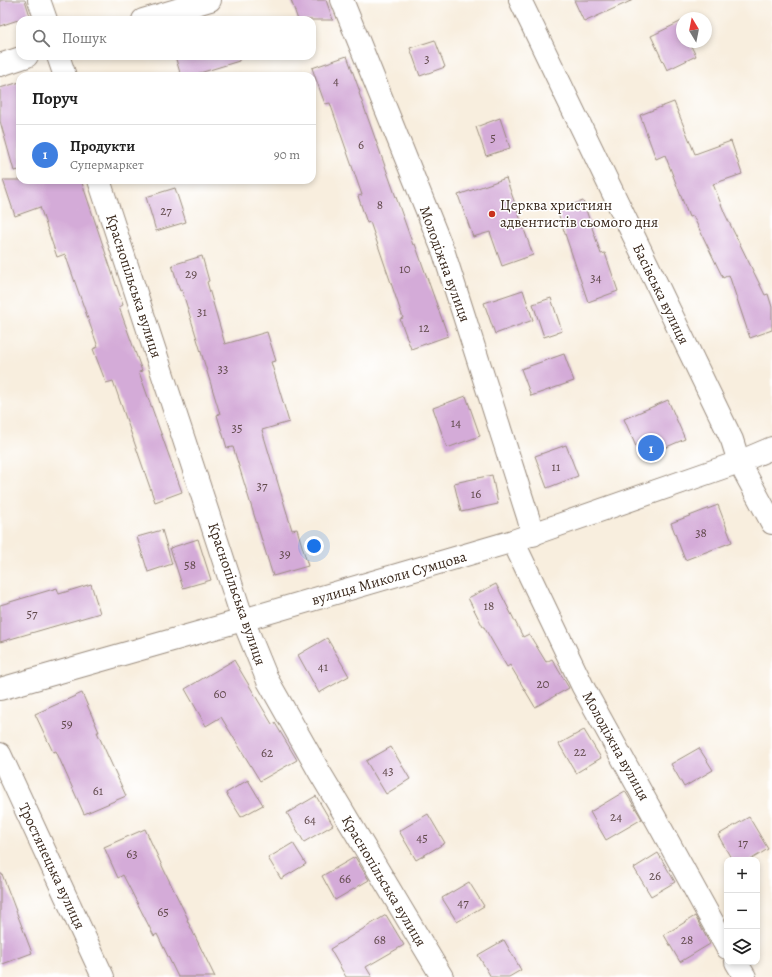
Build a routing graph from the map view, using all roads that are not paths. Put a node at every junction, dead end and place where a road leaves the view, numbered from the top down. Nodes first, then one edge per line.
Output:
1 (39, 0) edge
2 (210, 0) edge
3 (342, 0) edge
4 (520, 0) edge
5 (45, 16) edge
6 (157, 16) edge
7 (16, 60) edge
8 (59, 60) edge
9 (0, 65) edge
10 (64, 72) edge
11 (100, 184) edge
12 (772, 448) edge
13 (739, 462) junction
14 (772, 523) edge
15 (523, 538) junction
16 (243, 620) junction
17 (0, 689) edge
18 (0, 754) edge
19 (724, 943) edge
20 (738, 965) edge
21 (103, 977) edge
22 (442, 977) edge
23 (745, 977) edge

1 - 5 street
2 - 6 street
3 - 15 street, Молодіжна вулиця
4 - 13 street, Басівська вулиця
7 - 9 street
8 - 10 street
11 - 16 street, Краснопільська вулиця
12 - 13 street, вулиця Миколи Сумцова
13 - 14 street, Басівська вулиця
13 - 15 street, вулиця Миколи Сумцова
15 - 16 street, вулиця Миколи Сумцова
15 - 19 street, Молодіжна вулиця
16 - 17 street, вулиця Миколи Сумцова
16 - 22 street, Краснопільська вулиця
18 - 21 street, Тростянецька вулиця
20 - 23 street

